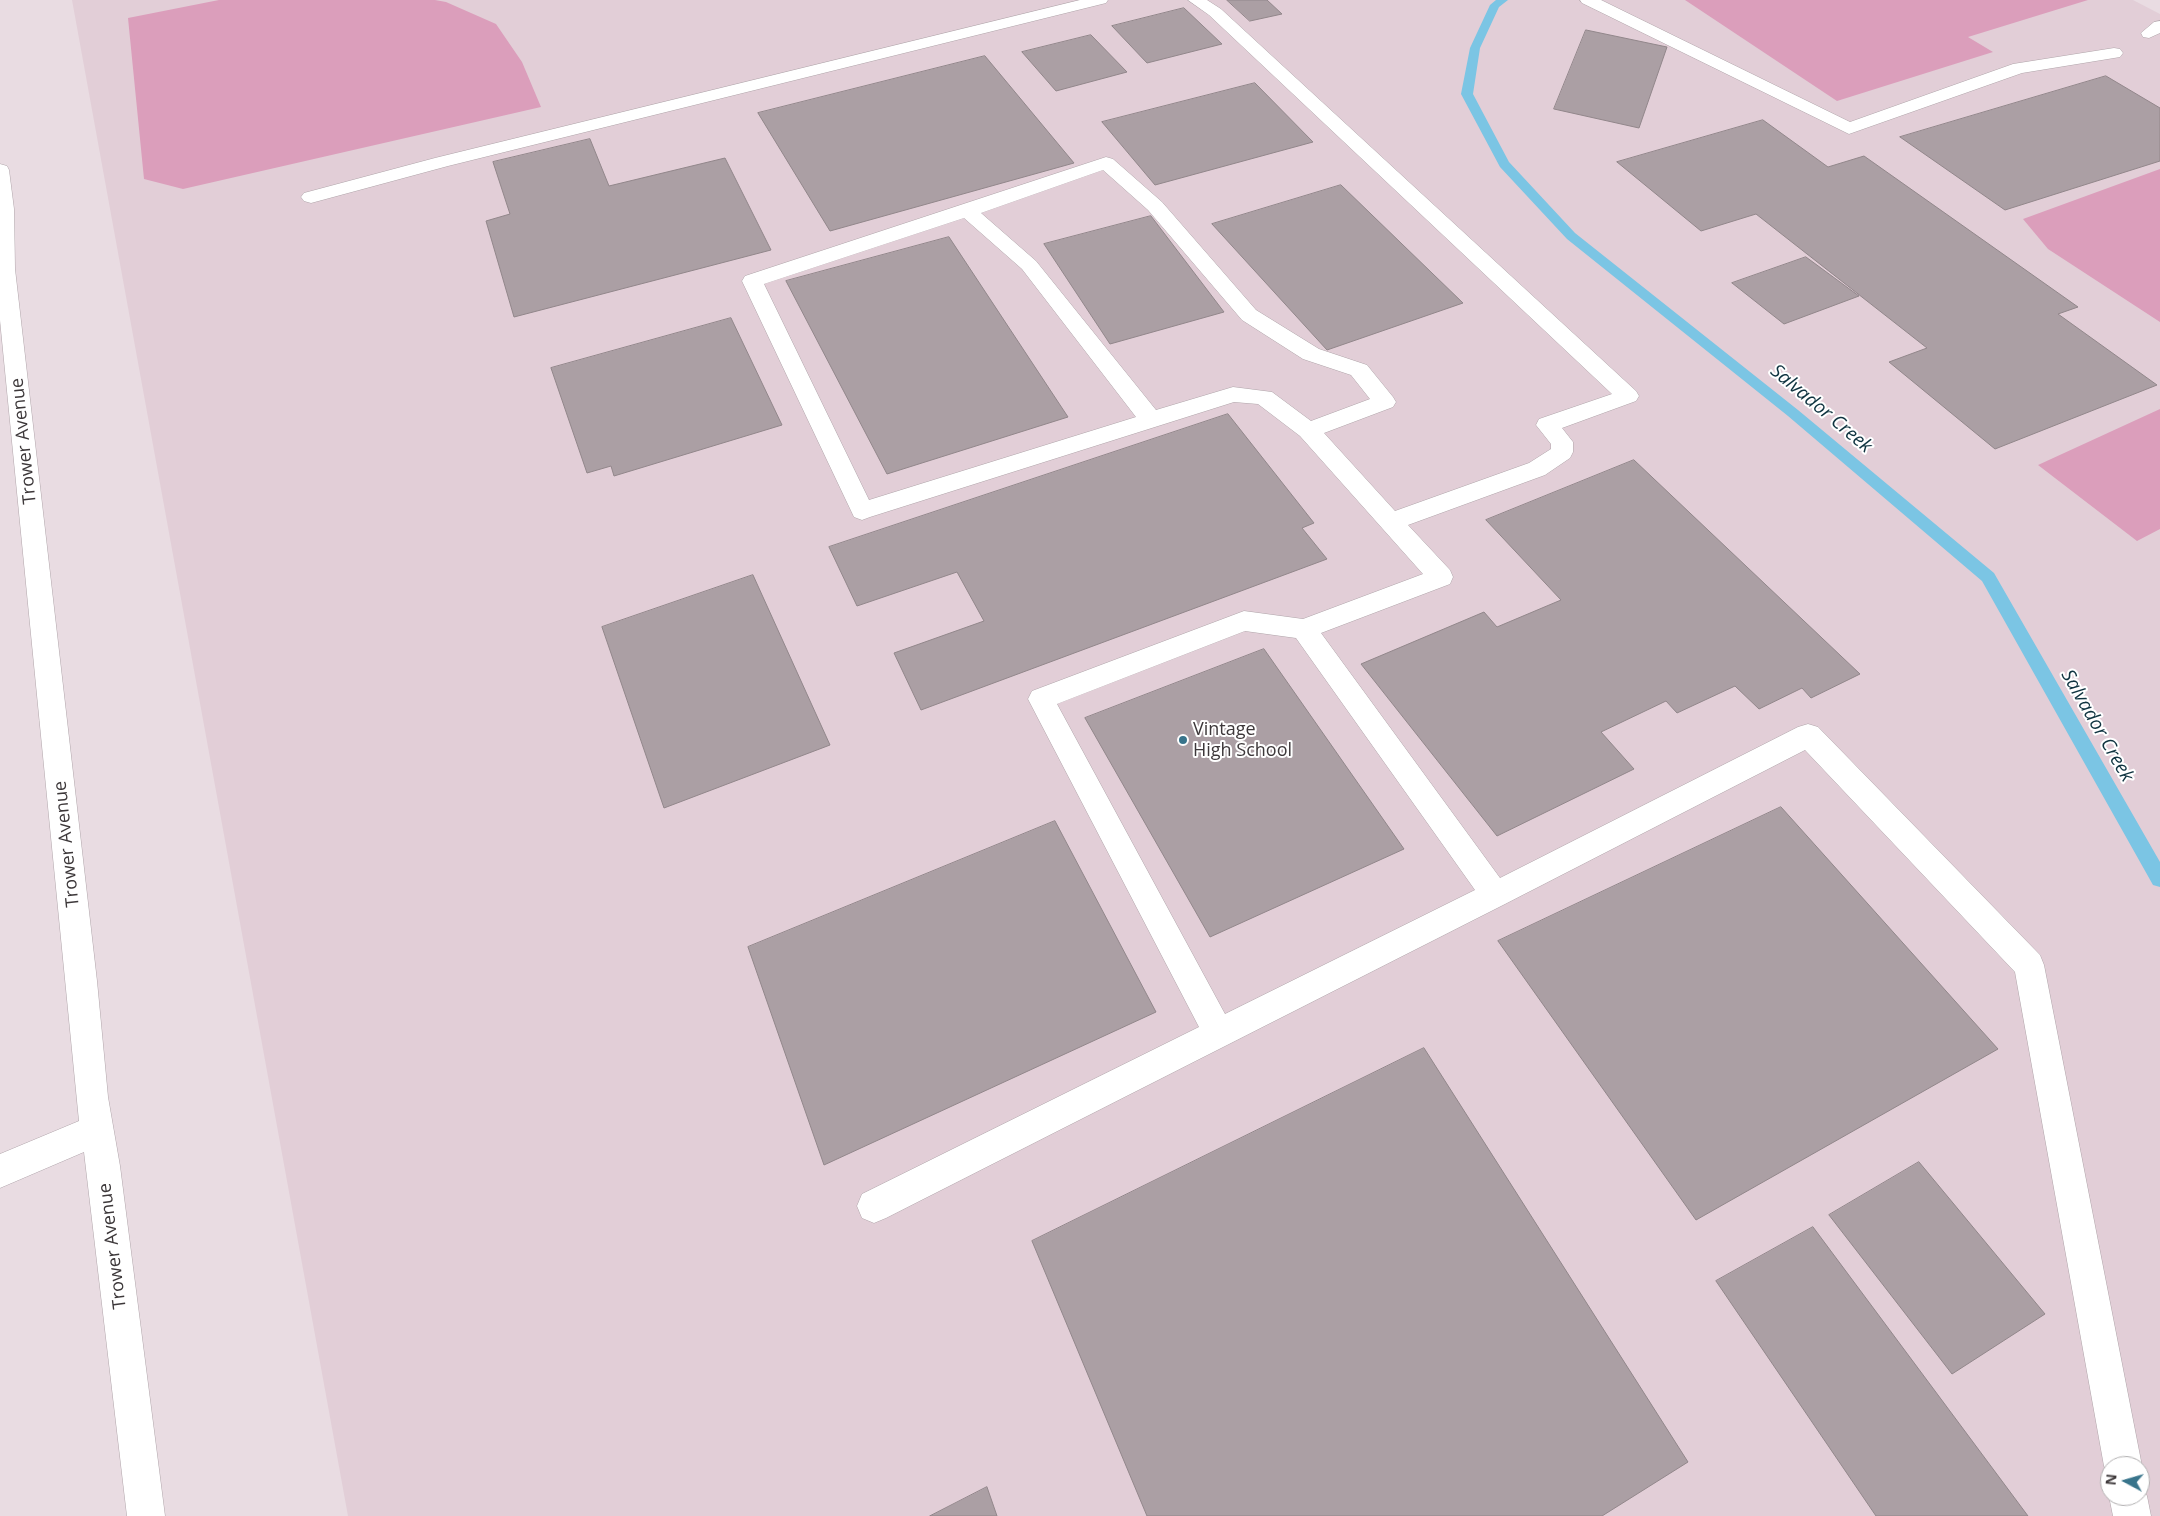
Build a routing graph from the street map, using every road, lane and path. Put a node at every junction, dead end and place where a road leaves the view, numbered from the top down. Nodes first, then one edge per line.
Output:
1 (1100, 0) edge
2 (1196, 0) edge
3 (1588, 0) edge
4 (2114, 53) dead end
5 (0, 170) edge
6 (311, 197) dead end
7 (2, 209) edge
8 (967, 212) junction
9 (1150, 419) junction
10 (1308, 430) junction
11 (1391, 522) junction
12 (1304, 629) junction
13 (1495, 895) junction
14 (1218, 1032) junction
15 (96, 1130) junction
16 (0, 1171) edge
17 (874, 1206) dead end
18 (2121, 1456) edge
19 (146, 1516) edge

1 - 6 street
2 - 11 street
3 - 4 street
5 - 7 street, Trower Avenue
7 - 15 street, Trower Avenue
8 - 9 street
8 - 9 street
8 - 10 street
9 - 10 street
10 - 11 street
11 - 12 street
12 - 13 street
12 - 14 street
13 - 14 street
13 - 18 street
14 - 17 street
15 - 16 street
15 - 19 street, Trower Avenue

